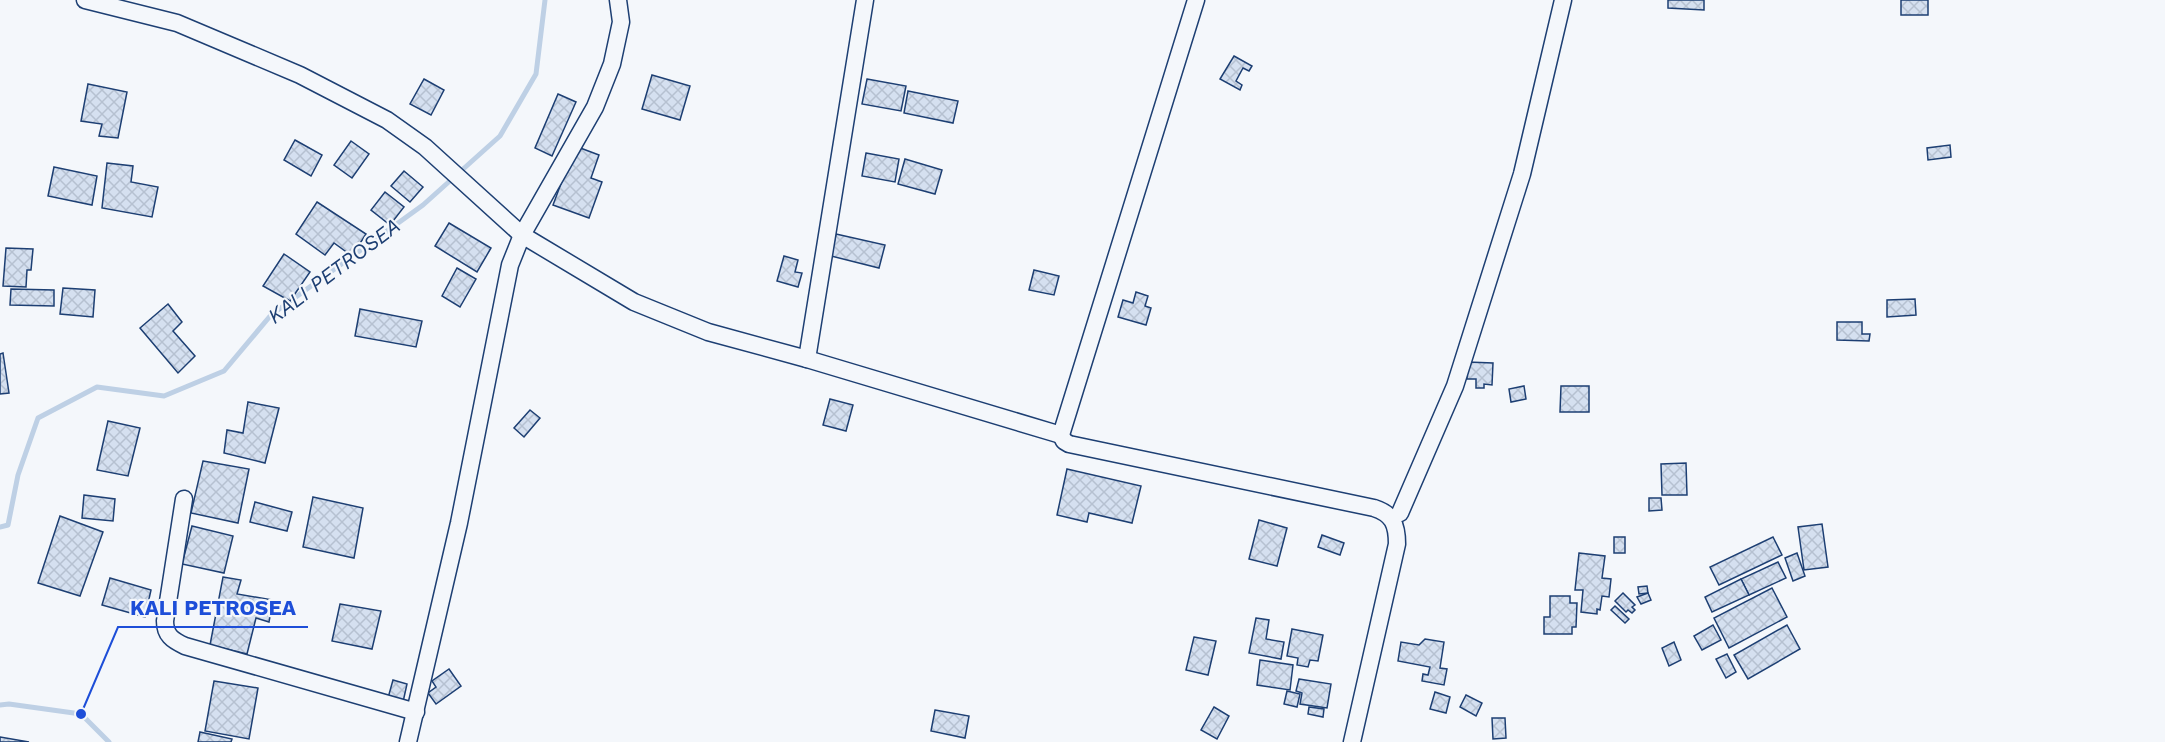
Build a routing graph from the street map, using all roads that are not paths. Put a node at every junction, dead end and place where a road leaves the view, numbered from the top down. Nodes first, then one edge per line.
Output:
1 (85, 0) edge
2 (618, 0) edge
3 (865, 0) edge
4 (1196, 0) edge
5 (1563, 0) edge
6 (522, 235) junction
7 (807, 359) junction
8 (1061, 435) junction
9 (184, 498) dead end
10 (1400, 513) dead end
11 (416, 712) junction
12 (408, 742) edge
13 (1352, 742) edge

1 - 6 street
2 - 6 street
3 - 7 street
4 - 8 street
5 - 10 street
6 - 7 street
6 - 11 street
7 - 8 street
8 - 13 street
9 - 11 street
11 - 12 street

